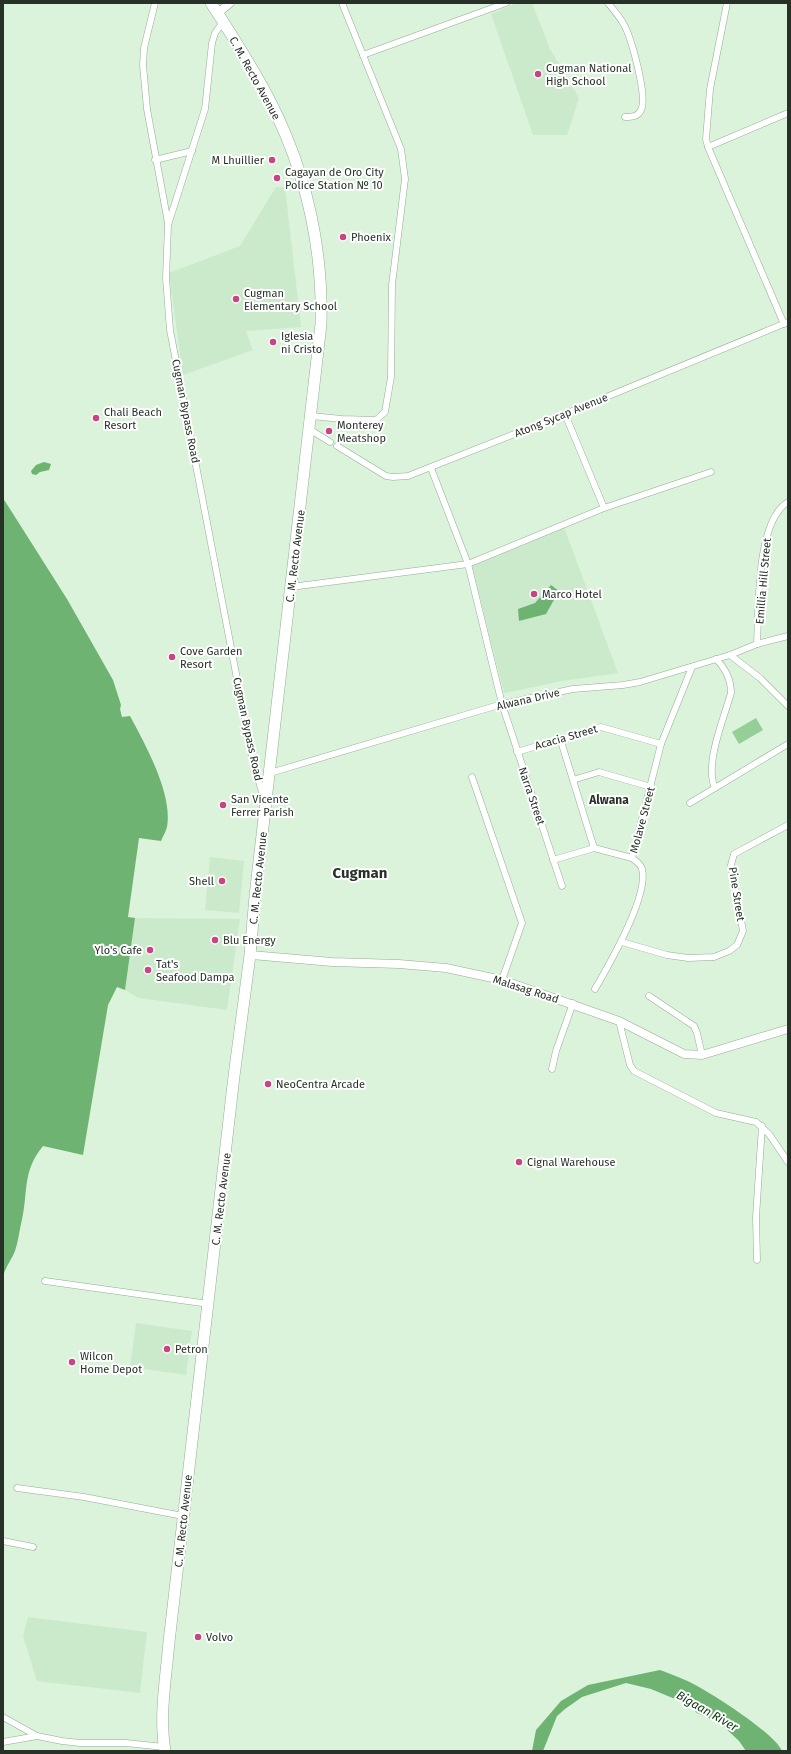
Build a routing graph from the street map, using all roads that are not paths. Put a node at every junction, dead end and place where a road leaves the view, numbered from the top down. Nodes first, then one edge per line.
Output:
1 (155, 3) edge
2 (211, 3) edge
3 (230, 3) edge
4 (342, 3) edge
5 (506, 3) edge
6 (608, 3) edge
7 (727, 3) edge
8 (220, 18) junction
9 (363, 55) junction
10 (788, 113) edge
11 (625, 117) dead end
12 (708, 147) junction
13 (192, 151) junction
14 (155, 160) junction
15 (168, 225) junction
16 (786, 323) edge
17 (565, 414) junction
18 (311, 416) junction
19 (309, 428) junction
20 (330, 442) dead end
21 (337, 446) dead end
22 (431, 468) junction
23 (711, 472) dead end
24 (788, 502) edge
25 (604, 508) junction
26 (468, 564) junction
27 (291, 587) junction
28 (788, 636) edge
29 (757, 644) junction
30 (730, 655) junction
31 (716, 659) junction
32 (692, 667) junction
33 (502, 704) junction
34 (788, 706) edge
35 (560, 738) junction
36 (661, 744) junction
37 (788, 744) edge
38 (517, 752) junction
39 (270, 773) junction
40 (472, 777) dead end
41 (573, 780) junction
42 (651, 787) junction
43 (715, 788) junction
44 (266, 803) junction
45 (690, 804) dead end
46 (788, 825) edge
47 (594, 848) junction
48 (632, 858) junction
49 (553, 860) junction
50 (562, 886) dead end
51 (622, 942) junction
52 (250, 955) junction
53 (502, 980) junction
54 (595, 989) dead end
55 (649, 996) dead end
56 (574, 1003) junction
57 (619, 1021) junction
58 (788, 1029) edge
59 (702, 1055) junction
60 (552, 1069) dead end
61 (762, 1126) junction
62 (788, 1162) edge
63 (757, 1260) dead end
64 (45, 1280) dead end
65 (208, 1304) junction
66 (17, 1488) dead end
67 (183, 1516) junction
68 (3, 1540) edge
69 (33, 1547) dead end
70 (3, 1717) edge
71 (37, 1736) junction
72 (3, 1742) edge
73 (126, 1743) junction
74 (165, 1749) edge
75 (124, 1751) edge

1 - 14 street
2 - 8 highway, C. M. Recto Avenue
3 - 8 street
4 - 9 street
5 - 9 street
6 - 11 street
7 - 12 street
8 - 13 street, Cugman Bypass Road
8 - 18 highway, C. M. Recto Avenue
9 - 18 street
10 - 12 street
12 - 16 street
13 - 14 street
13 - 15 street, Cugman Bypass Road
14 - 15 street
15 - 44 street, Cugman Bypass Road
16 - 17 street, Atong Sycap Avenue
17 - 22 street, Atong Sycap Avenue
17 - 25 street
18 - 19 highway, C. M. Recto Avenue
19 - 20 street
19 - 27 highway, C. M. Recto Avenue
21 - 22 street, Atong Sycap Avenue
22 - 26 street, Narra Street
23 - 25 street
24 - 29 street, Emillia Hill Street
25 - 26 street
26 - 27 street
26 - 33 street, Narra Street
27 - 39 highway, C. M. Recto Avenue
28 - 29 street, Alwana Drive
29 - 30 street, Alwana Drive
30 - 31 street, Alwana Drive
30 - 34 street
31 - 32 street, Alwana Drive
31 - 43 street
32 - 33 street, Alwana Drive
32 - 36 street, Molave Street
33 - 38 street, Narra Street
33 - 39 street, Alwana Drive
35 - 36 street, Acacia Street
35 - 38 street, Acacia Street
35 - 41 street
36 - 42 street, Molave Street
37 - 43 street
38 - 49 street, Narra Street
39 - 44 highway, C. M. Recto Avenue
40 - 53 street
41 - 42 street
41 - 47 street
42 - 48 street, Molave Street
43 - 45 street
44 - 52 highway, C. M. Recto Avenue
46 - 51 street, Pine Street
47 - 48 street
47 - 49 street
48 - 51 street, Molave Street
49 - 50 street, Narra Street
51 - 54 street, Molave Street
52 - 53 street, Malasag Road
52 - 65 highway, C. M. Recto Avenue
53 - 56 street, Malasag Road
55 - 59 street
56 - 57 street, Malasag Road
56 - 60 street
57 - 59 street, Malasag Road
57 - 61 street
58 - 59 street, Malasag Road
61 - 62 street
61 - 63 street
64 - 65 street
65 - 67 highway, C. M. Recto Avenue
66 - 67 street
67 - 74 highway, C. M. Recto Avenue
68 - 69 street
70 - 71 street
71 - 72 street
71 - 73 street
73 - 74 street
73 - 75 street

